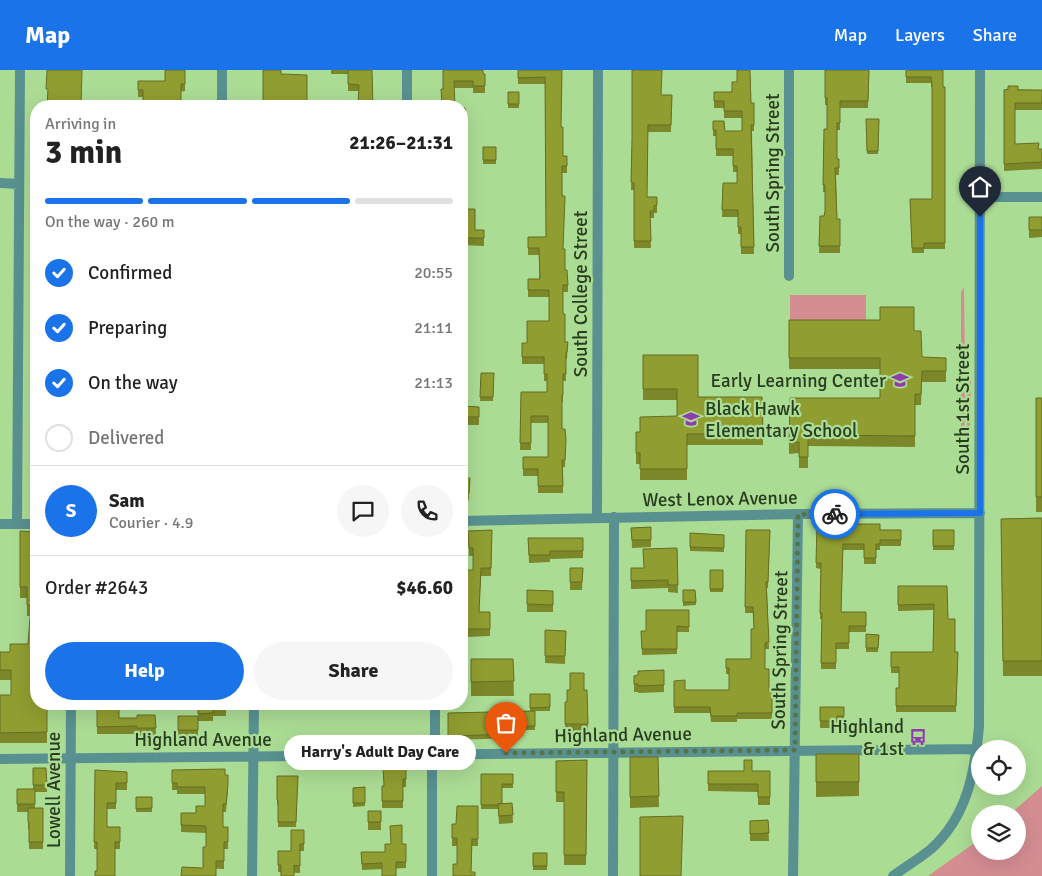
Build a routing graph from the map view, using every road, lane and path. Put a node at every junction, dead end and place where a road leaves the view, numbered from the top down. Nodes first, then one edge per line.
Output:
1 (20, 70) edge
2 (222, 70) edge
3 (407, 70) edge
4 (598, 70) edge
5 (789, 70) edge
6 (980, 70) edge
7 (222, 100) edge
8 (407, 100) edge
9 (0, 183) edge
10 (19, 184) junction
11 (980, 197) junction
12 (1042, 197) edge
13 (789, 276) dead end
14 (980, 513) junction
15 (798, 514) junction
16 (597, 517) junction
17 (614, 517) junction
18 (468, 521) edge
19 (0, 524) edge
20 (17, 524) junction
21 (30, 524) edge
22 (71, 710) edge
23 (254, 710) edge
24 (435, 710) edge
25 (978, 740) edge
26 (971, 749) edge
27 (795, 750) junction
28 (612, 752) junction
29 (434, 754) junction
30 (254, 757) junction
31 (70, 758) junction
32 (0, 759) edge
33 (971, 779) edge
34 (70, 876) edge
35 (252, 876) edge
36 (432, 876) edge
37 (613, 876) edge
38 (793, 876) edge
39 (893, 876) edge

1 - 10 street
2 - 7 street
3 - 8 street
4 - 16 street, South College Street
5 - 13 street, South Spring Street
6 - 11 street, South 1st Street
9 - 10 street
10 - 20 street
11 - 12 street
11 - 14 street, South 1st Street
14 - 15 street, West Lenox Avenue
14 - 25 street, South 1st Street
15 - 17 street, West Lenox Avenue
15 - 27 street, South Spring Street
16 - 17 street, West Lenox Avenue
16 - 18 street, West Lenox Avenue
17 - 28 street
19 - 20 street
20 - 21 street
22 - 31 street, Lowell Avenue
23 - 30 street
24 - 29 street
26 - 27 street, Highland Avenue
27 - 28 street, Highland Avenue
27 - 38 street, South Spring Street
28 - 29 street, Highland Avenue
28 - 37 street
29 - 30 street, Highland Avenue
29 - 36 street
30 - 31 street, Highland Avenue
30 - 35 street
31 - 32 street, Highland Avenue
31 - 34 street, Lowell Avenue
33 - 39 street, South 1st Street

